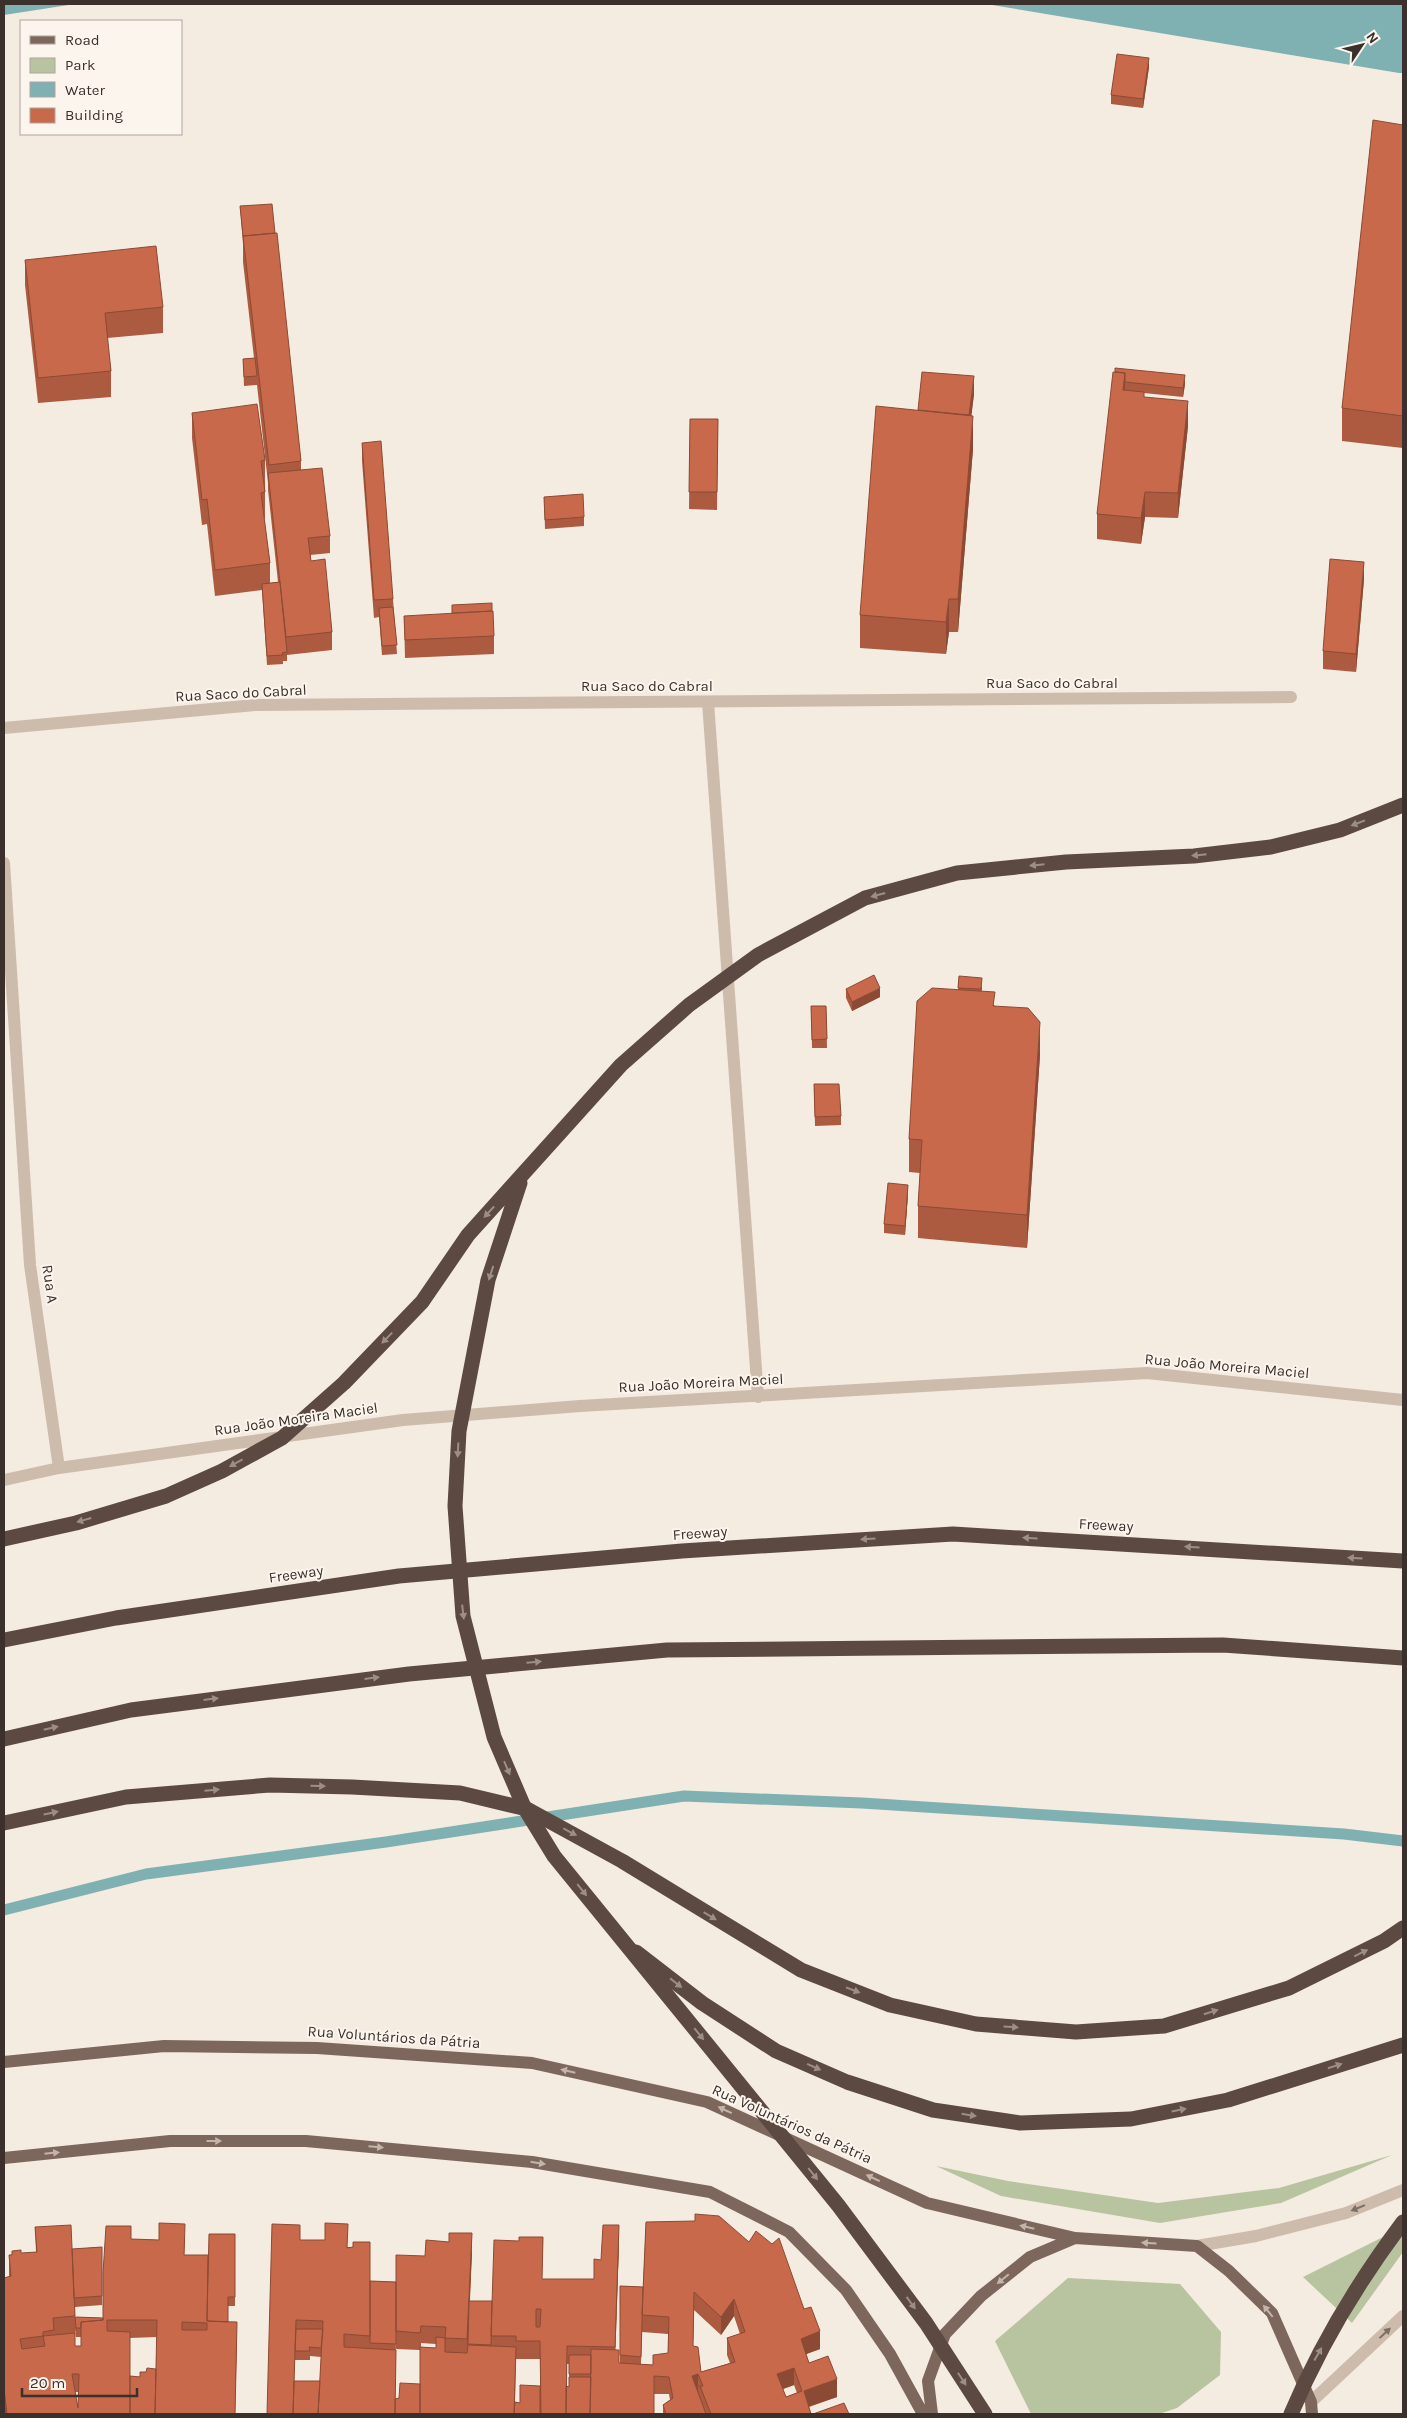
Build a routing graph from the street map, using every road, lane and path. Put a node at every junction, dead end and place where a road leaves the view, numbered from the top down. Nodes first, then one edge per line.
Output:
1 (1291, 697) dead end
2 (708, 702) junction
3 (4, 728) edge
4 (1403, 805) edge
5 (4, 862) edge
6 (522, 1177) junction
7 (758, 1397) junction
8 (1403, 1400) edge
9 (59, 1468) junction
10 (4, 1480) edge
11 (4, 1539) edge
12 (1403, 1561) edge
13 (4, 1640) edge
14 (1403, 1658) edge
15 (4, 1739) edge
16 (4, 1823) edge
17 (1403, 1928) edge
18 (624, 1943) junction
19 (1403, 2045) edge
20 (4, 2062) edge
21 (4, 2158) edge
22 (1403, 2190) edge
23 (1403, 2222) edge
24 (1075, 2238) junction
25 (1197, 2246) junction
26 (1403, 2316) edge
27 (1312, 2408) edge
28 (923, 2414) edge
29 (932, 2414) edge
30 (985, 2414) edge
31 (1289, 2414) edge

1 - 2 street, Rua Saco do Cabral
2 - 3 street, Rua Saco do Cabral
2 - 7 street
4 -> 6 highway, bridge
5 - 9 street, Rua A
6 -> 11 highway, bridge
6 -> 18 highway, bridge
7 - 8 street, Rua João Moreira Maciel
7 - 9 street, Rua João Moreira Maciel
9 - 10 street, Rua João Moreira Maciel
12 -> 13 highway, Freeway
15 -> 14 highway
16 -> 17 highway
18 -> 19 highway, bridge
18 -> 30 highway, bridge
24 -> 20 main road, Rua Voluntários da Pátria
21 -> 28 main road
22 -> 25 street, Rua Voluntários da Pátria
31 -> 23 highway, bridge
25 -> 24 main road, Rua Voluntários da Pátria
24 -> 29 main road
27 -> 25 main road
27 -> 26 street
27 - 31 main road

